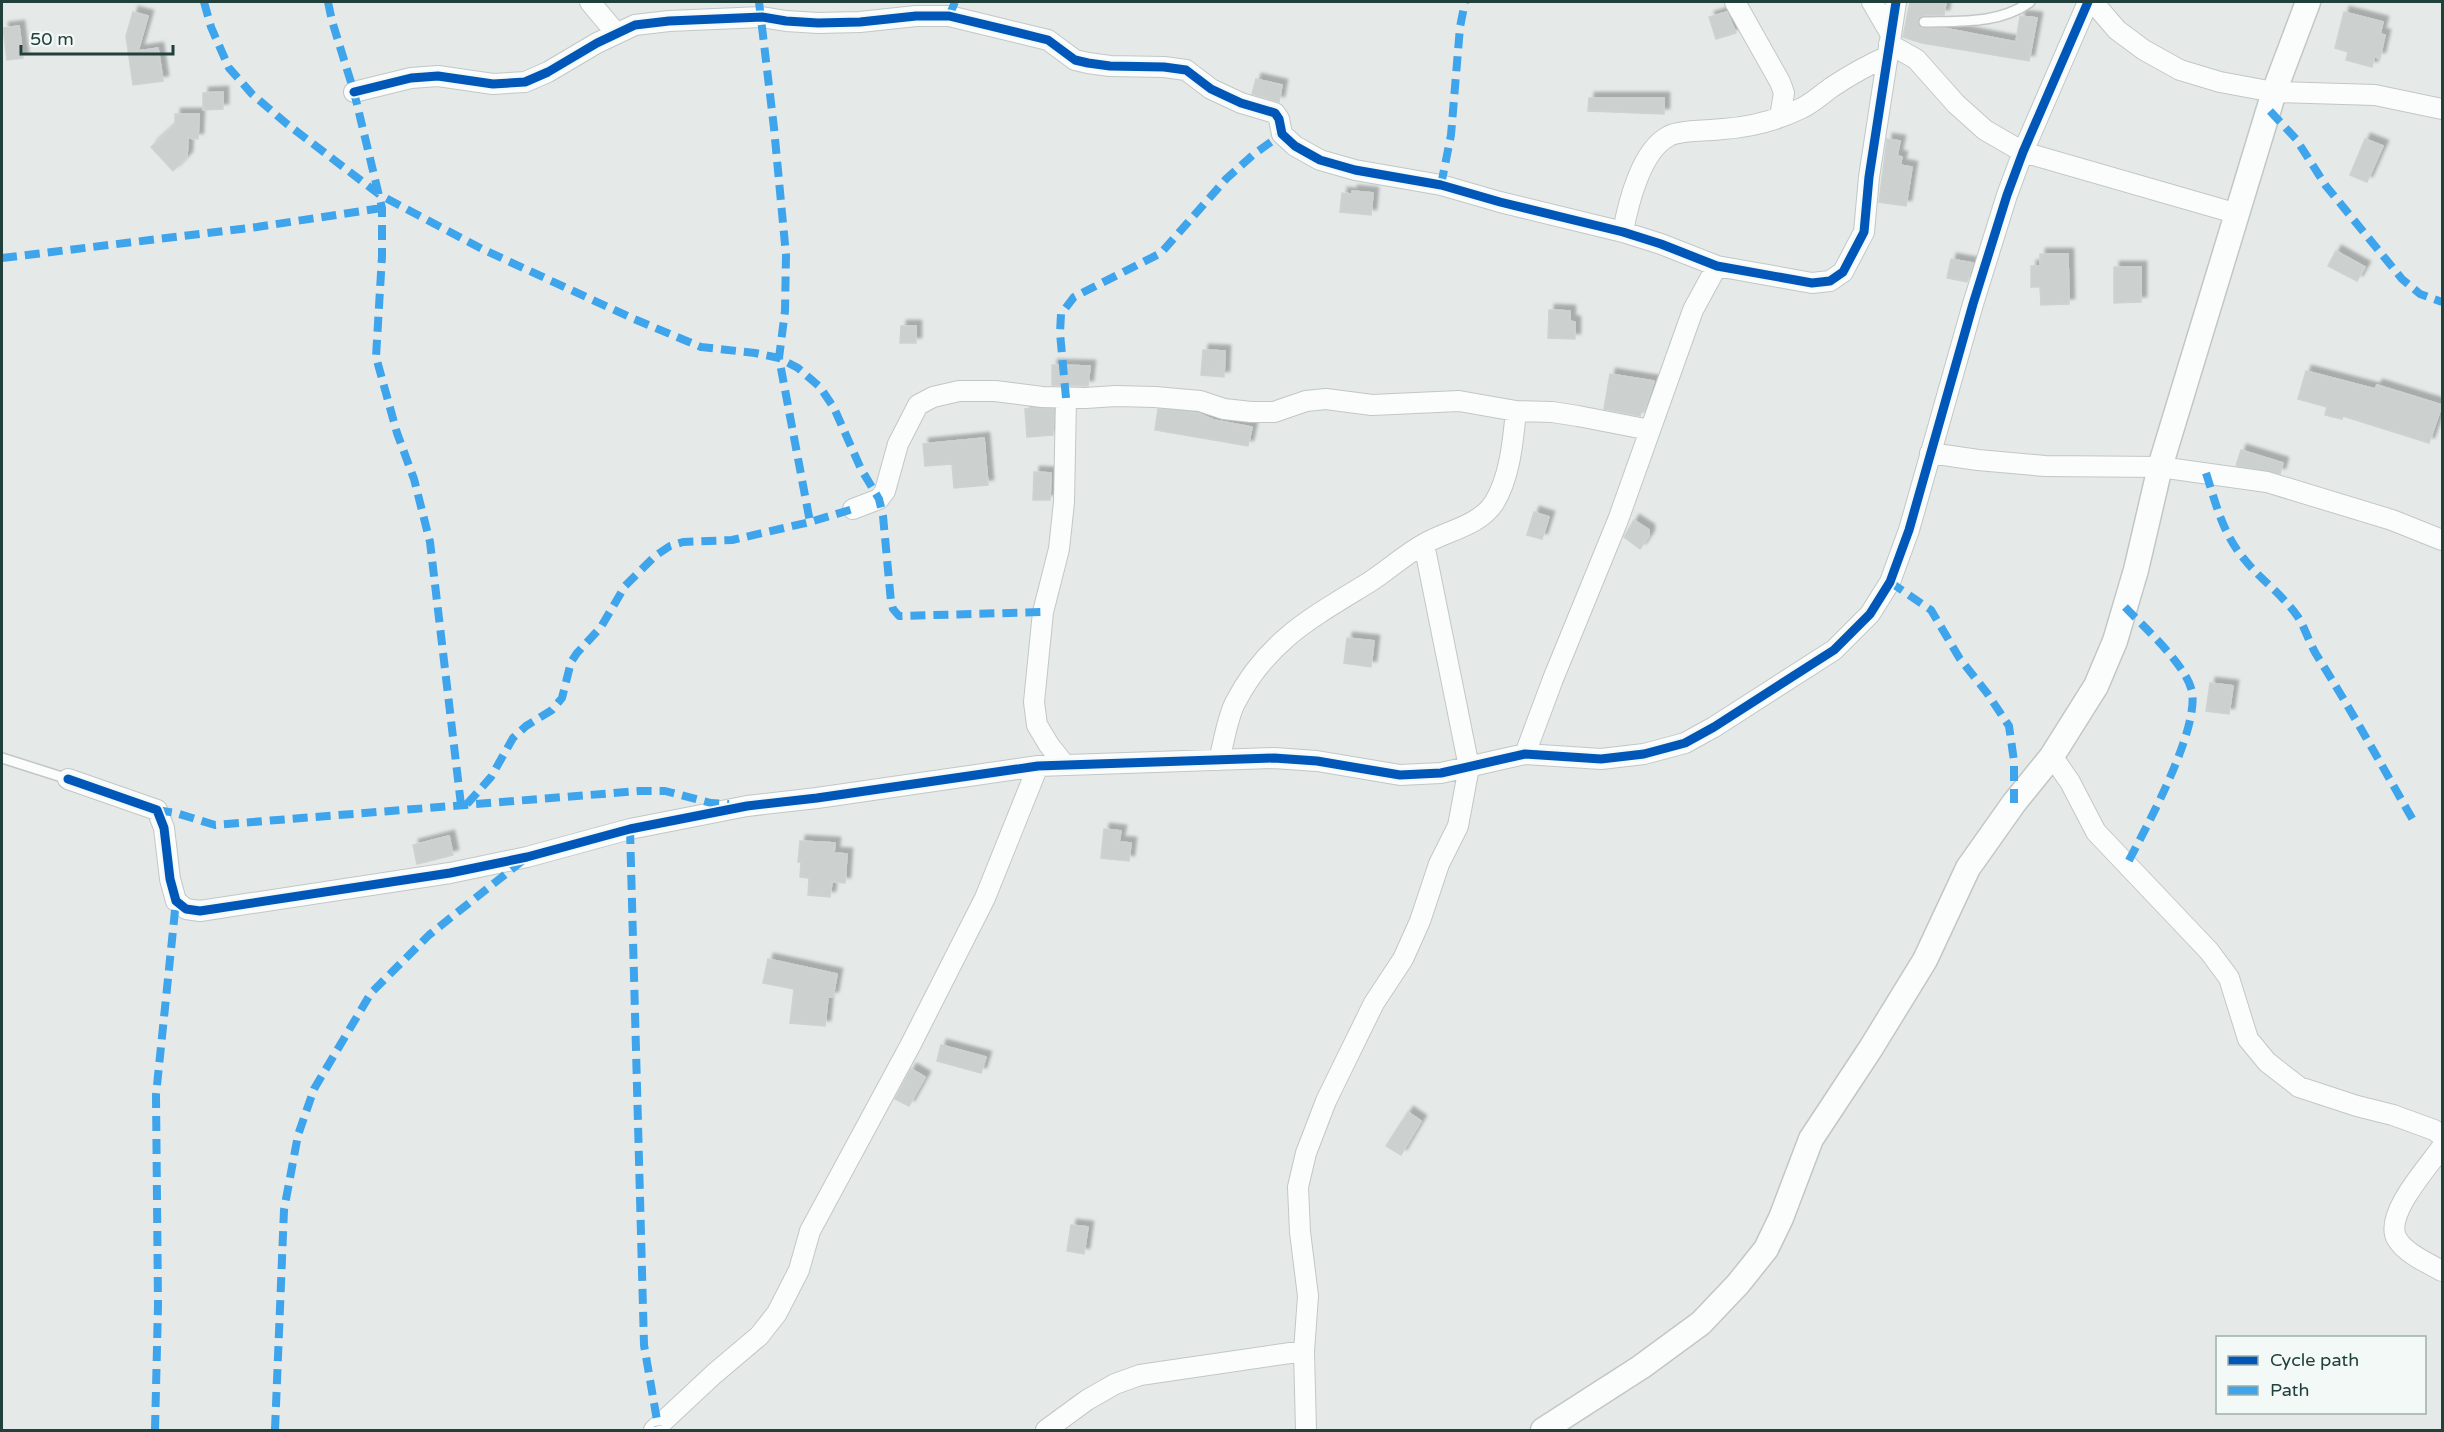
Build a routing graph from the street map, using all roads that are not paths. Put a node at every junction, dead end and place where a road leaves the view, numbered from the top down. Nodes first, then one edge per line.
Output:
1 (590, 2) edge
2 (1735, 2) edge
3 (1872, 2) edge
4 (1896, 2) edge
5 (2030, 2) edge
6 (2088, 2) edge
7 (2093, 2) edge
8 (2308, 2) edge
9 (1924, 22) dead end
10 (616, 33) junction
11 (1889, 44) junction
12 (354, 92) dead end
13 (2274, 92) junction
14 (2442, 109) edge
15 (1780, 117) junction
16 (2023, 152) junction
17 (2238, 214) junction
18 (1623, 232) junction
19 (1717, 266) junction
20 (1066, 398) junction
21 (1516, 411) junction
22 (1650, 430) junction
23 (1930, 453) junction
24 (2160, 468) junction
25 (853, 509) dead end
26 (2442, 540) edge
27 (1424, 544) junction
28 (1526, 754) junction
29 (2052, 756) junction
30 (2, 758) edge
31 (1219, 760) junction
32 (1065, 765) junction
33 (1038, 766) junction
34 (1469, 767) junction
35 (68, 779) joint
36 (2442, 1136) edge
37 (2442, 1148) edge
38 (2442, 1271) edge
39 (1304, 1351) junction
40 (654, 1431) edge
41 (1046, 1431) edge
42 (1306, 1431) edge
43 (1543, 1431) edge

1 - 10 street
2 - 15 street
3 - 11 street
4 - 11 street
5 - 9 lane
6 - 16 street
7 - 13 street
8 - 13 street
10 - 12 street
10 - 18 street
11 - 15 street
11 - 16 street
11 - 19 street
13 - 14 street
13 - 17 street
15 - 18 street
16 - 17 street
16 - 23 street
17 - 24 street
18 - 19 street
19 - 22 street
20 - 21 street
20 - 25 street
20 - 32 street
21 - 22 street
21 - 27 street
22 - 28 street
23 - 24 street
23 - 28 street
24 - 26 street
24 - 29 street
27 - 31 street
27 - 34 street
28 - 34 street
29 - 36 street
29 - 43 street
30 - 35 lane
31 - 32 street
31 - 34 street
32 - 33 street
33 - 35 street
33 - 40 street
34 - 39 street
37 - 38 street
39 - 41 street
39 - 42 street

